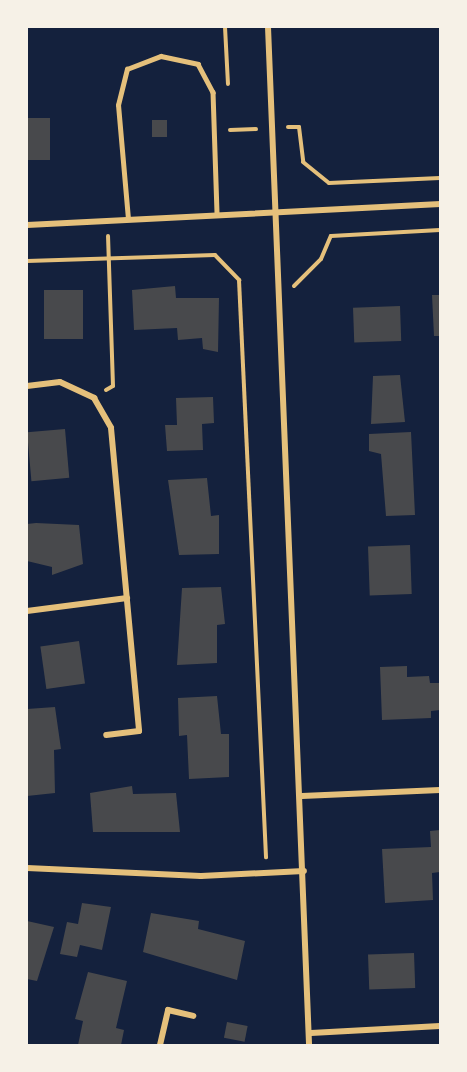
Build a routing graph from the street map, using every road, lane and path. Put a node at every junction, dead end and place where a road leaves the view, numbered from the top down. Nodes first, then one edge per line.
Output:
1 (225, 27) edge
2 (268, 27) edge
3 (228, 98) dead end
4 (229, 120) dead end
5 (274, 127) junction
6 (440, 178) edge
7 (440, 204) edge
8 (278, 211) junction
9 (218, 214) junction
10 (128, 219) junction
11 (108, 220) junction
12 (27, 225) edge
13 (440, 230) edge
14 (109, 257) junction
15 (27, 261) edge
16 (281, 299) junction
17 (27, 386) edge
18 (94, 398) junction
19 (127, 598) junction
20 (27, 611) edge
21 (106, 735) dead end
22 (440, 789) edge
23 (302, 796) junction
24 (27, 868) edge
25 (304, 871) junction
26 (265, 872) junction
27 (193, 1016) dead end
28 (440, 1026) edge
29 (311, 1033) junction
30 (160, 1045) edge
31 (309, 1045) edge

1 - 3 path
2 - 5 street
4 - 5 path
5 - 6 path
5 - 8 street
7 - 8 street
8 - 9 street
8 - 16 street
9 - 10 street
9 - 10 lane
10 - 11 street
11 - 12 street
11 - 14 path
13 - 16 path
14 - 15 path
14 - 18 path
14 - 26 path
16 - 23 street
17 - 18 street
18 - 19 street
19 - 20 street
19 - 21 street
22 - 23 street
23 - 25 street
24 - 26 street
25 - 26 street
25 - 29 street
27 - 30 street
28 - 29 street
29 - 31 street

